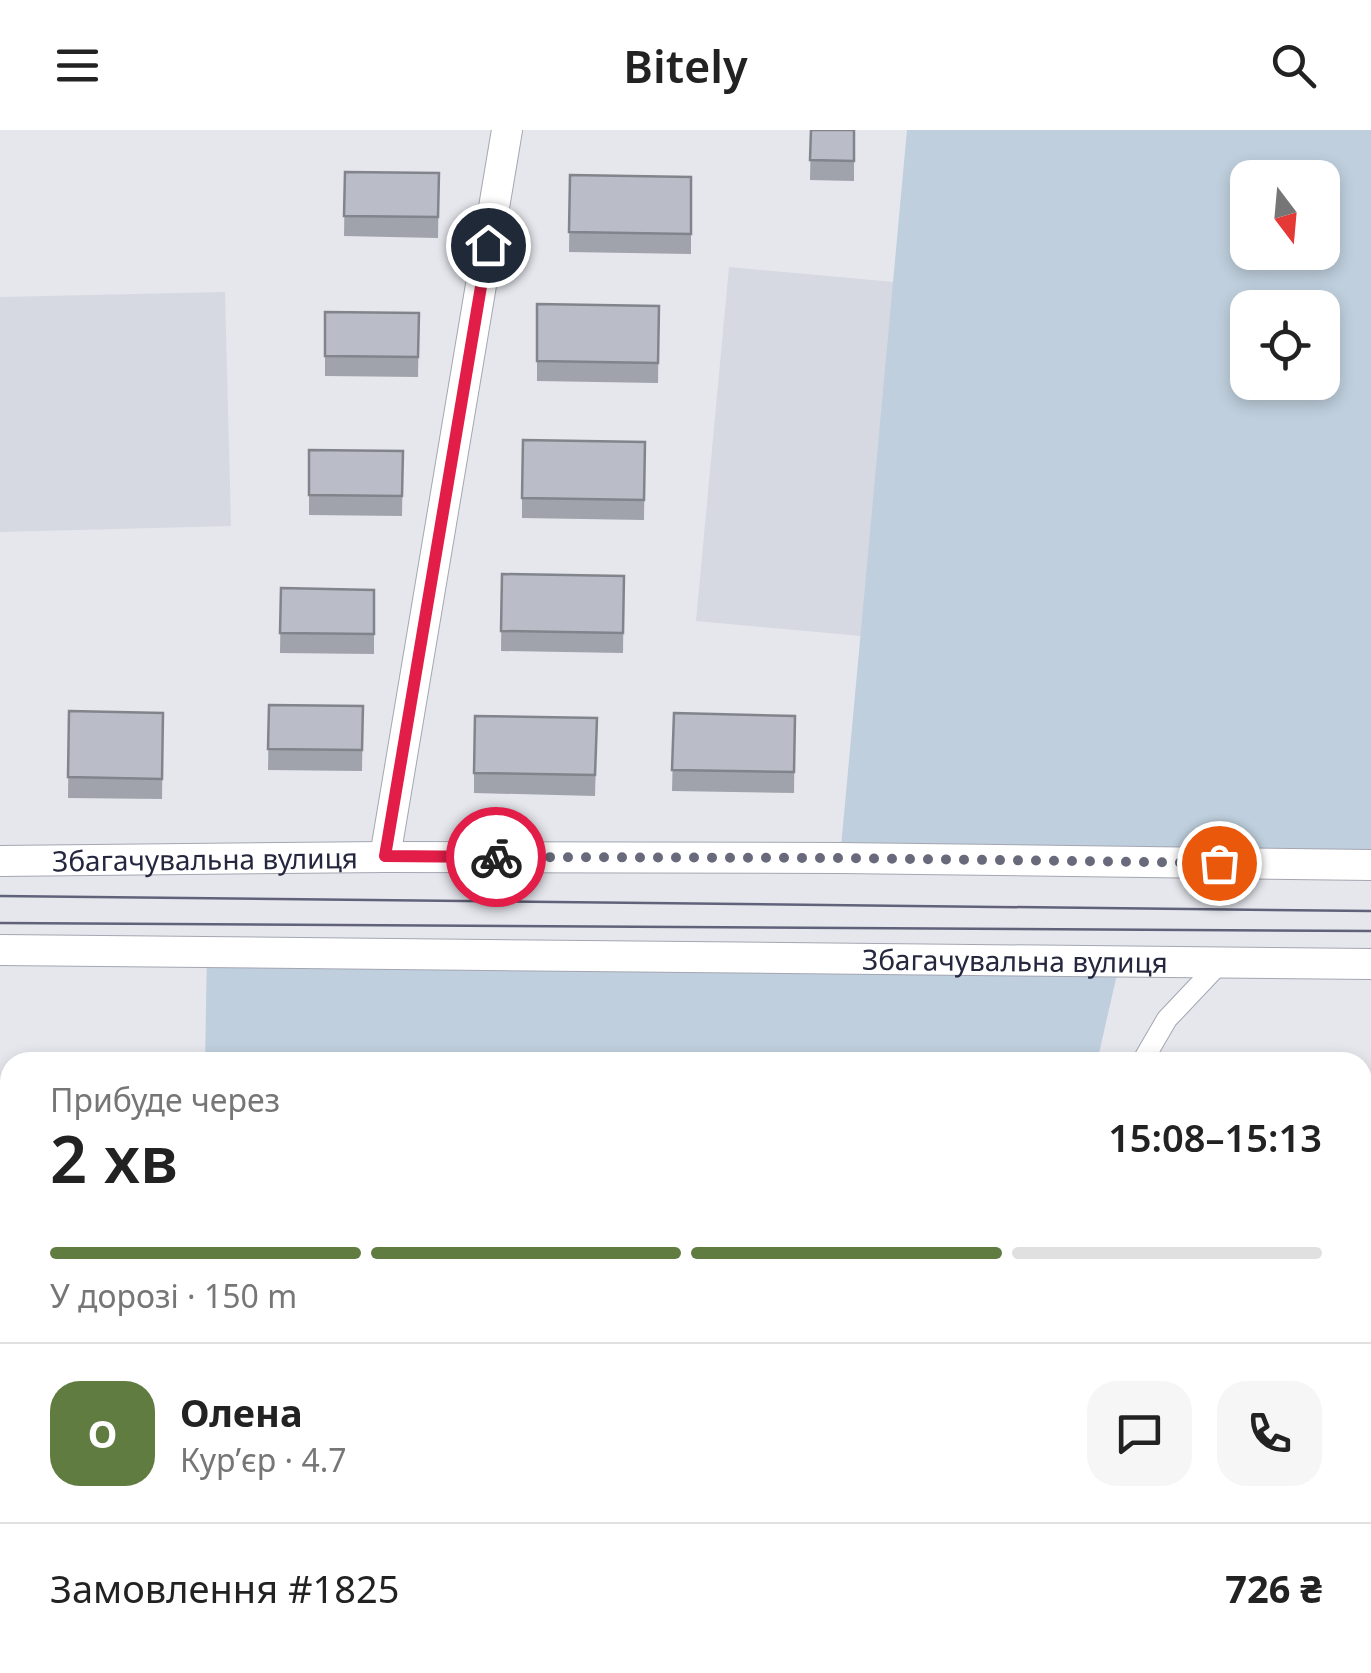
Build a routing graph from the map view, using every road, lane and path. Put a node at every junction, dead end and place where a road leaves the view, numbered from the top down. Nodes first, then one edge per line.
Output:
1 (507, 130) edge
2 (385, 856) junction
3 (0, 861) edge
4 (1371, 866) edge
5 (0, 950) edge
6 (1220, 963) junction
7 (1371, 964) edge
8 (1148, 1052) edge

1 - 2 street
2 - 3 street, Збагачувальна вулиця
2 - 4 street, Збагачувальна вулиця
5 - 6 street, Збагачувальна вулиця
6 - 7 street, Збагачувальна вулиця
6 - 8 lane

